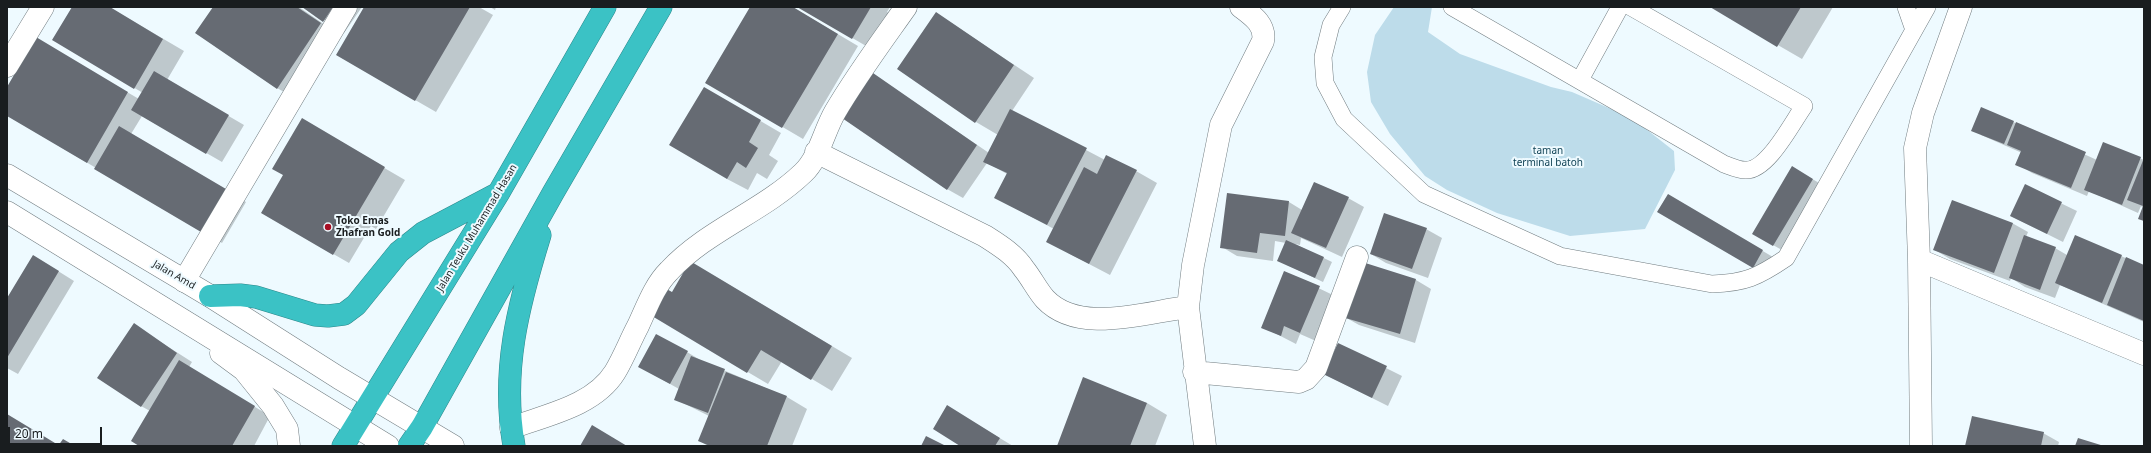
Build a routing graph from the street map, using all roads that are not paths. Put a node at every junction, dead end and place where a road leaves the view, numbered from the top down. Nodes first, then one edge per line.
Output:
1 (43, 7) edge
2 (346, 7) edge
3 (605, 7) edge
4 (661, 7) edge
5 (906, 7) edge
6 (1240, 7) edge
7 (1342, 7) edge
8 (1452, 7) edge
9 (1620, 7) edge
10 (1631, 7) edge
11 (1906, 7) edge
12 (1927, 7) edge
13 (1961, 7) edge
14 (1914, 30) junction
15 (7, 66) edge
16 (1580, 80) junction
17 (816, 152) junction
18 (7, 175) edge
19 (498, 194) junction
20 (553, 194) junction
21 (7, 212) edge
22 (1357, 257) dead end
23 (1919, 260) junction
24 (184, 281) junction
25 (143, 295) junction
26 (210, 296) junction
27 (1188, 307) junction
28 (2144, 354) edge
29 (1194, 372) junction
30 (373, 398) junction
31 (356, 425) junction
32 (422, 427) junction
33 (512, 437) edge
34 (288, 438) edge
35 (343, 446) edge
36 (388, 446) edge
37 (409, 446) edge
38 (453, 446) edge
39 (1205, 446) edge
40 (1921, 446) edge

1 - 15 street
2 - 24 street
3 - 19 highway, Jalan Teuku Muhammad Hasan
4 - 20 highway
5 - 17 street
6 - 27 street
7 - 14 lane
8 - 16 lane
9 - 16 lane
10 - 16 lane
11 - 14 lane
12 - 14 lane
13 - 23 street
17 - 27 street
17 - 33 street
18 - 24 street, Jalan Amd
19 - 26 highway
19 - 30 highway, Jalan Teuku Muhammad Hasan
20 - 32 highway
20 - 33 highway
21 - 25 street
22 - 29 street
23 - 28 street
23 - 40 street
24 - 26 street, Jalan Amd
25 - 31 street
25 - 34 street
26 - 30 street, Jalan Amd
27 - 29 street
29 - 39 street
30 - 31 highway, Jalan Teuku Muhammad Hasan
30 - 32 street, Jalan Amd
31 - 35 highway, Jalan Teuku Muhammad Hasan
31 - 36 street
32 - 37 highway
32 - 38 street, Jalan Amd

